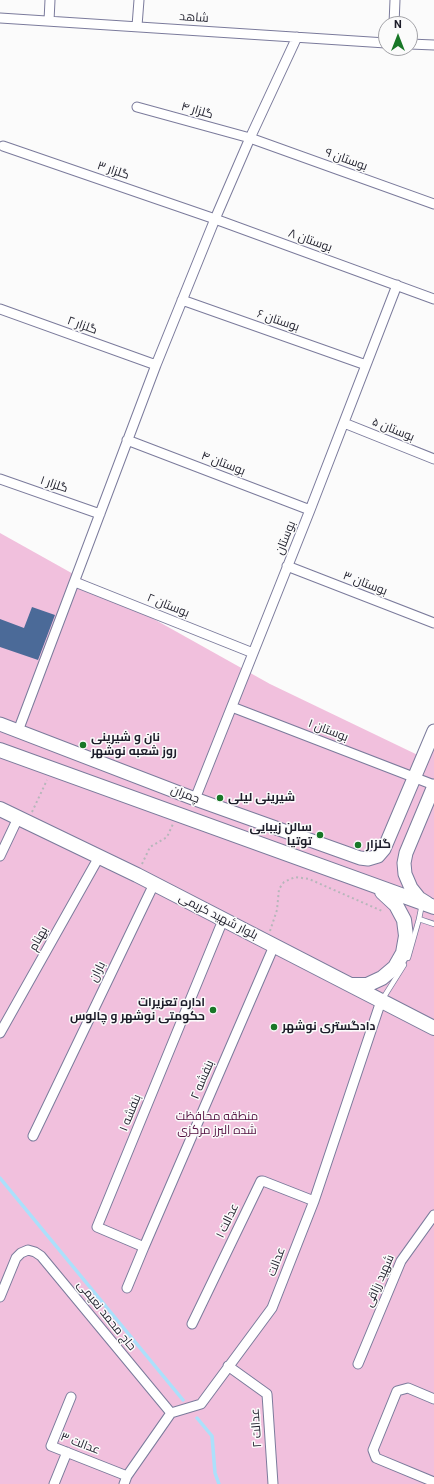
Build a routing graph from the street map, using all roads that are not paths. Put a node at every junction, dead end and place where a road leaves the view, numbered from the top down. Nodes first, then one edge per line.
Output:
1 (50, 0) edge
2 (139, 0) edge
3 (395, 0) edge
4 (394, 16) edge
5 (0, 18) edge
6 (49, 21) junction
7 (137, 26) junction
8 (297, 37) junction
9 (378, 42) edge
10 (418, 44) edge
11 (434, 45) edge
12 (137, 107) dead end
13 (250, 138) junction
14 (3, 146) dead end
15 (434, 204) edge
16 (215, 219) junction
17 (397, 285) junction
18 (434, 299) edge
19 (182, 300) junction
20 (0, 309) edge
21 (156, 365) junction
22 (366, 365) junction
23 (344, 423) junction
24 (127, 440) junction
25 (434, 459) edge
26 (0, 479) edge
27 (310, 510) junction
28 (100, 514) junction
29 (287, 566) junction
30 (75, 582) junction
31 (434, 623) edge
32 (253, 653) junction
33 (232, 707) junction
34 (0, 724) edge
35 (18, 731) junction
36 (434, 731) edge
37 (0, 750) edge
38 (0, 755) edge
39 (18, 756) junction
40 (415, 778) junction
41 (434, 785) edge
42 (0, 799) edge
43 (195, 799) junction
44 (0, 809) edge
45 (18, 818) junction
46 (48, 832) junction
47 (0, 856) edge
48 (99, 857) junction
49 (154, 884) junction
50 (369, 884) junction
51 (428, 905) edge
52 (419, 919) junction
53 (223, 920) junction
54 (434, 924) edge
55 (270, 944) junction
56 (408, 958) dead end
57 (404, 965) dead end
58 (351, 985) junction
59 (381, 1001) junction
60 (434, 1028) edge
61 (0, 1033) edge
62 (33, 1136) dead end
63 (314, 1201) junction
64 (434, 1214) edge
65 (144, 1246) junction
66 (127, 1288) dead end
67 (0, 1297) edge
68 (192, 1324) dead end
69 (358, 1364) dead end
70 (228, 1366) junction
71 (72, 1397) dead end
72 (434, 1399) edge
73 (171, 1413) junction
74 (67, 1452) junction
75 (125, 1480) edge
76 (434, 1482) edge
77 (54, 1484) edge
78 (272, 1484) edge

1 - 6 street
2 - 7 street
3 - 4 street
5 - 6 street, شاهد
6 - 7 street, شاهد
7 - 8 street, شاهد
8 - 9 street, شاهد
8 - 13 street
10 - 11 street
12 - 13 street, گلزار ۴
13 - 15 street, بوستان ۹
13 - 16 street
14 - 16 street, گلزار ۳
16 - 17 street, بوستان ۸
16 - 19 street
17 - 18 street, بوستان ۸
17 - 22 street, بوستان
19 - 21 street
19 - 22 street, بوستان ۶
20 - 21 street, گلزار ۲
21 - 24 street
22 - 23 street, بوستان
23 - 25 street, بوستان ۵
23 - 27 street, بوستان
24 - 27 street, بوستان ۴
24 - 28 street
26 - 28 street, گلزار ۱
27 - 29 street, بوستان
28 - 30 street
29 - 31 street, بوستان ۳
29 - 32 street, بوستان
30 - 32 street, بوستان ۲
30 - 35 street
32 - 33 street, بوستان
33 - 40 street, بوستان ۱
33 - 43 street, بوستان
34 - 35 street, چمران
35 - 43 street, چمران
36 - 40 street, چمران
37 - 39 main road
38 - 39 main road
39 - 50 main road
40 - 41 street, بوستان ۱
40 - 43 street, چمران
41 - 51 street
42 - 46 main road
44 - 45 main road, بلوار شهید کریمی
45 - 46 main road, بلوار شهید کریمی
45 - 47 street
46 - 48 main road, بلوار شهید کریمی
48 - 49 main road, بلوار شهید کریمی
48 - 61 street, بهنام
49 - 53 main road, بلوار شهید کریمی
49 - 62 street, باران
50 - 51 main road
50 - 58 main road
51 - 52 lane
52 - 54 lane
52 - 56 lane
53 - 55 main road, بلوار شهید کریمی
53 - 65 street, بنفشه ۱
55 - 58 main road, بلوار شهید کریمی
55 - 65 street, بنفشه ۲
57 - 59 lane
58 - 59 main road, بلوار شهید کریمی
59 - 60 main road, بلوار شهید کریمی
59 - 63 street, عدالت
63 - 68 street, عدالت ۱
63 - 70 street, عدالت
64 - 69 street, شهید رزاقی
65 - 66 street
67 - 73 street, حاج محمد نعیمی
70 - 73 street, عدالت
70 - 78 street, عدالت ۲
71 - 74 street, عدالت ۳
72 - 76 street
73 - 75 street
74 - 75 street, عدالت ۳
74 - 77 street

